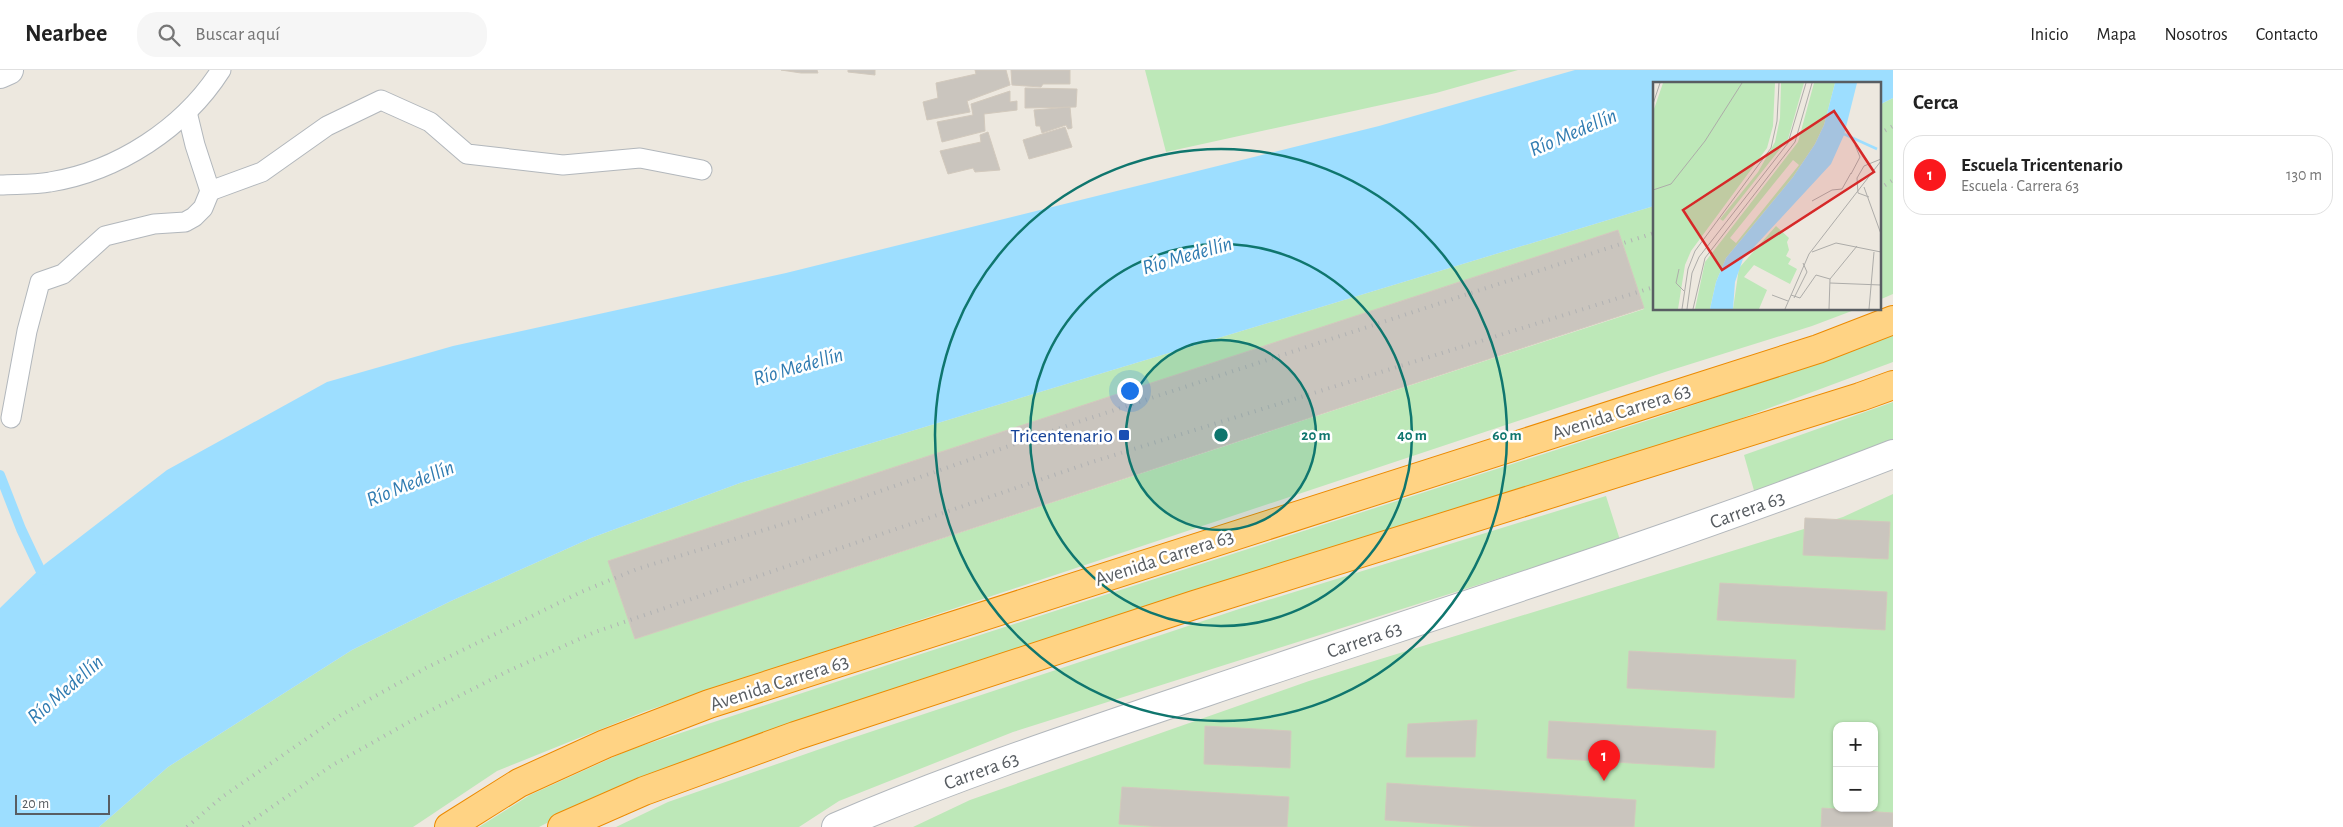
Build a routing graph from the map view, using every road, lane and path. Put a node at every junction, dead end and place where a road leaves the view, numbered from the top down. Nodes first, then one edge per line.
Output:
1 (9, 70) edge
2 (221, 70) edge
3 (0, 74) edge
4 (187, 112) junction
5 (702, 170) dead end
6 (0, 186) edge
7 (210, 190) junction
8 (1893, 320) edge
9 (1893, 385) edge
10 (11, 418) dead end
11 (1893, 454) edge
12 (449, 827) edge
13 (562, 827) edge
14 (836, 827) edge

1 - 3 street
2 - 4 lane
4 - 6 lane
4 - 7 lane
5 - 7 lane
7 - 10 lane
8 - 12 highway, Avenida Carrera 63
9 - 13 highway
11 - 14 street, Carrera 63

